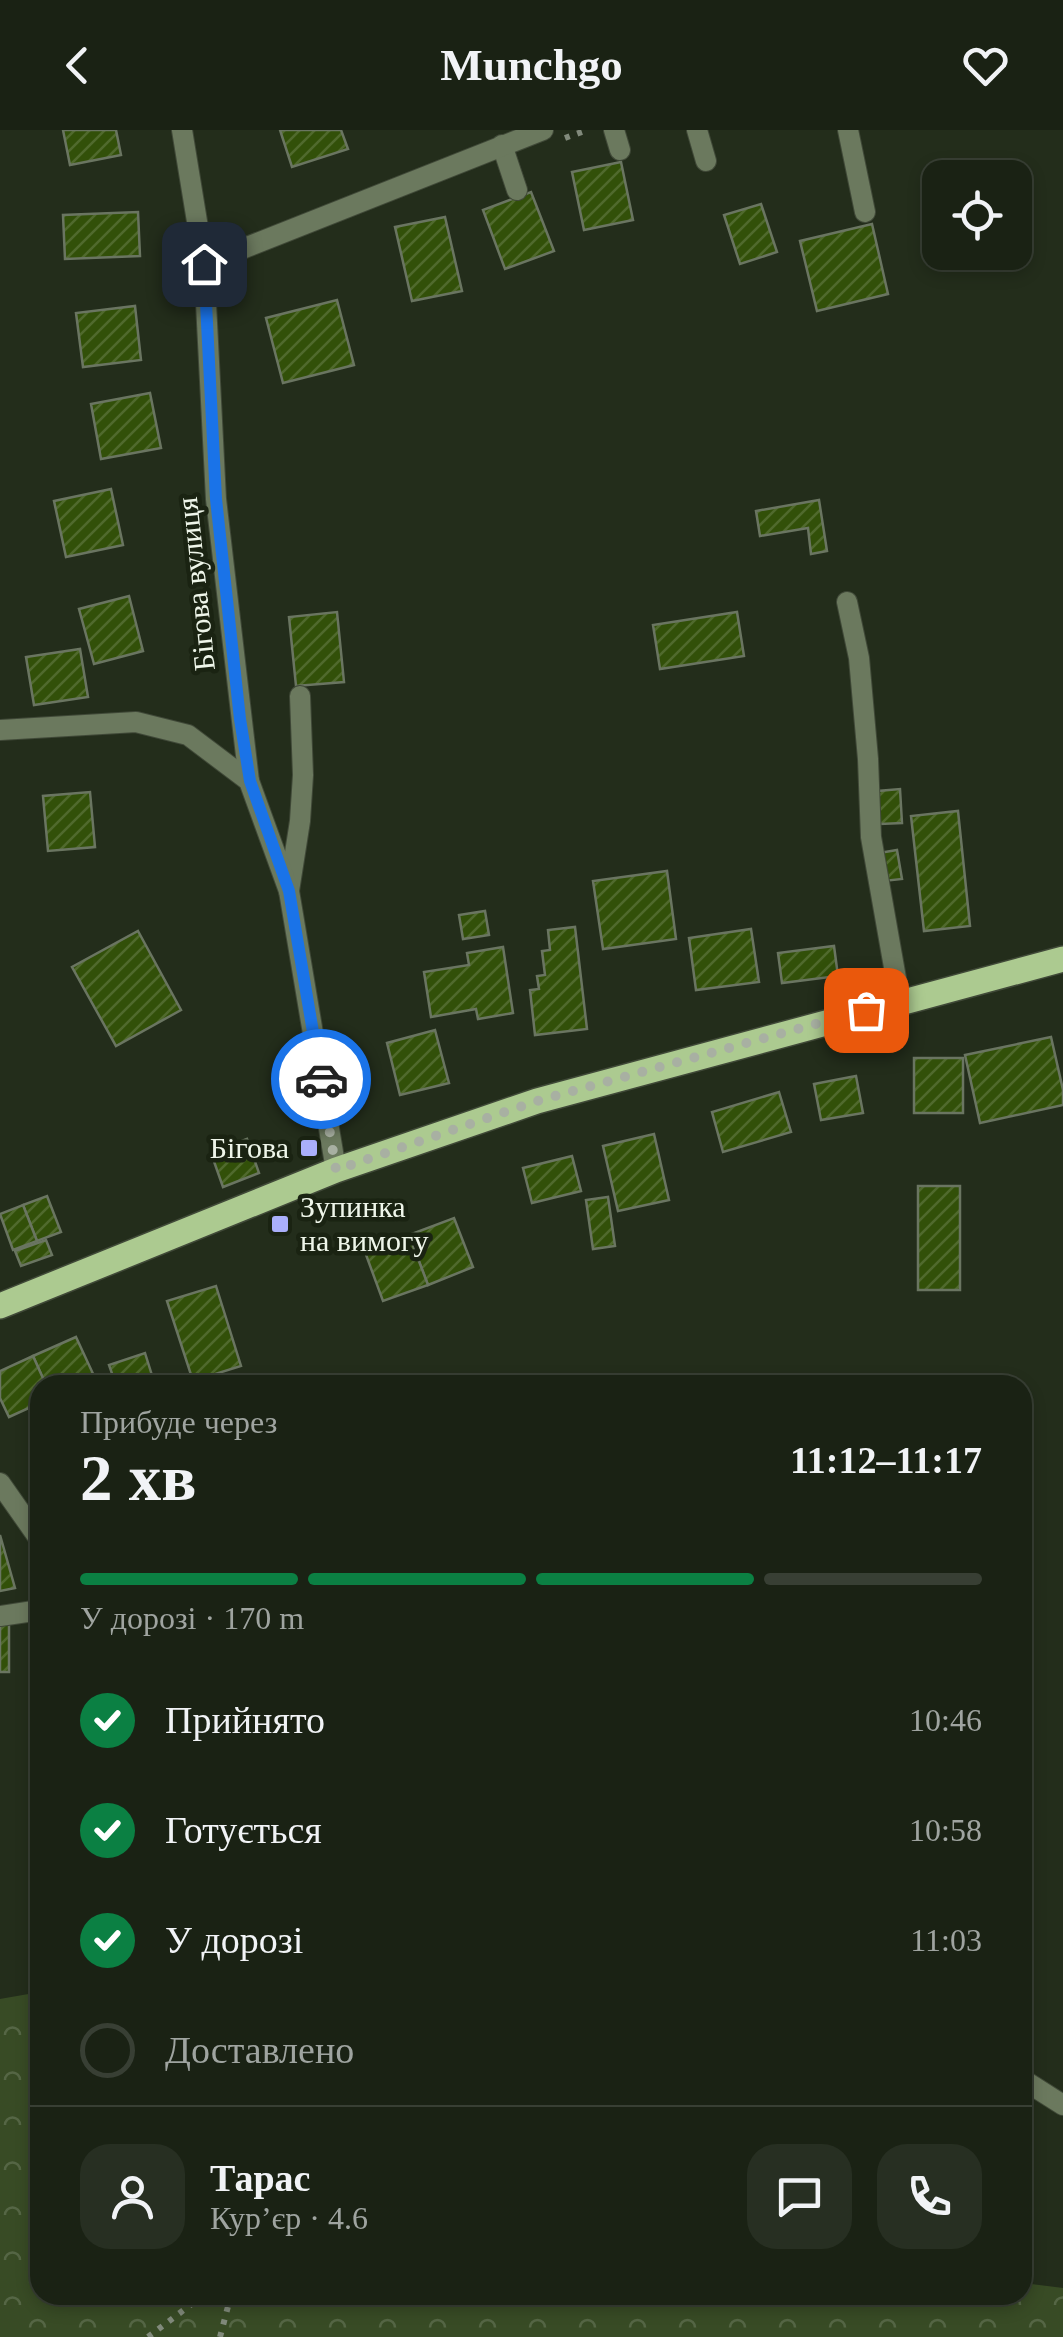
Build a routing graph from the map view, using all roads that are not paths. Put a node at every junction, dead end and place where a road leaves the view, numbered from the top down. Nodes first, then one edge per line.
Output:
1 (182, 130) edge
2 (697, 130) edge
3 (848, 130) edge
4 (549, 136) edge
5 (502, 144) junction
6 (706, 161) dead end
7 (517, 190) dead end
8 (865, 212) dead end
9 (204, 264) junction
10 (847, 602) dead end
11 (300, 696) dead end
12 (0, 730) edge
13 (250, 781) junction
14 (289, 891) junction
15 (1063, 958) edge
16 (900, 1001) junction
17 (336, 1170) junction
18 (0, 1306) edge
19 (0, 1483) edge
20 (30, 1526) edge
21 (30, 1612) edge
22 (0, 1616) edge
23 (1032, 2086) edge
24 (1063, 2106) edge

1 - 9 street, Бігова вулиця
2 - 6 street
3 - 8 street
4 - 5 street
5 - 7 street
5 - 9 street
9 - 13 street, Бігова вулиця
10 - 16 street
11 - 14 street
12 - 13 street
13 - 14 street, Бігова вулиця
14 - 17 street
15 - 16 main road
16 - 17 main road
17 - 18 main road
19 - 20 street
21 - 22 street
23 - 24 street

